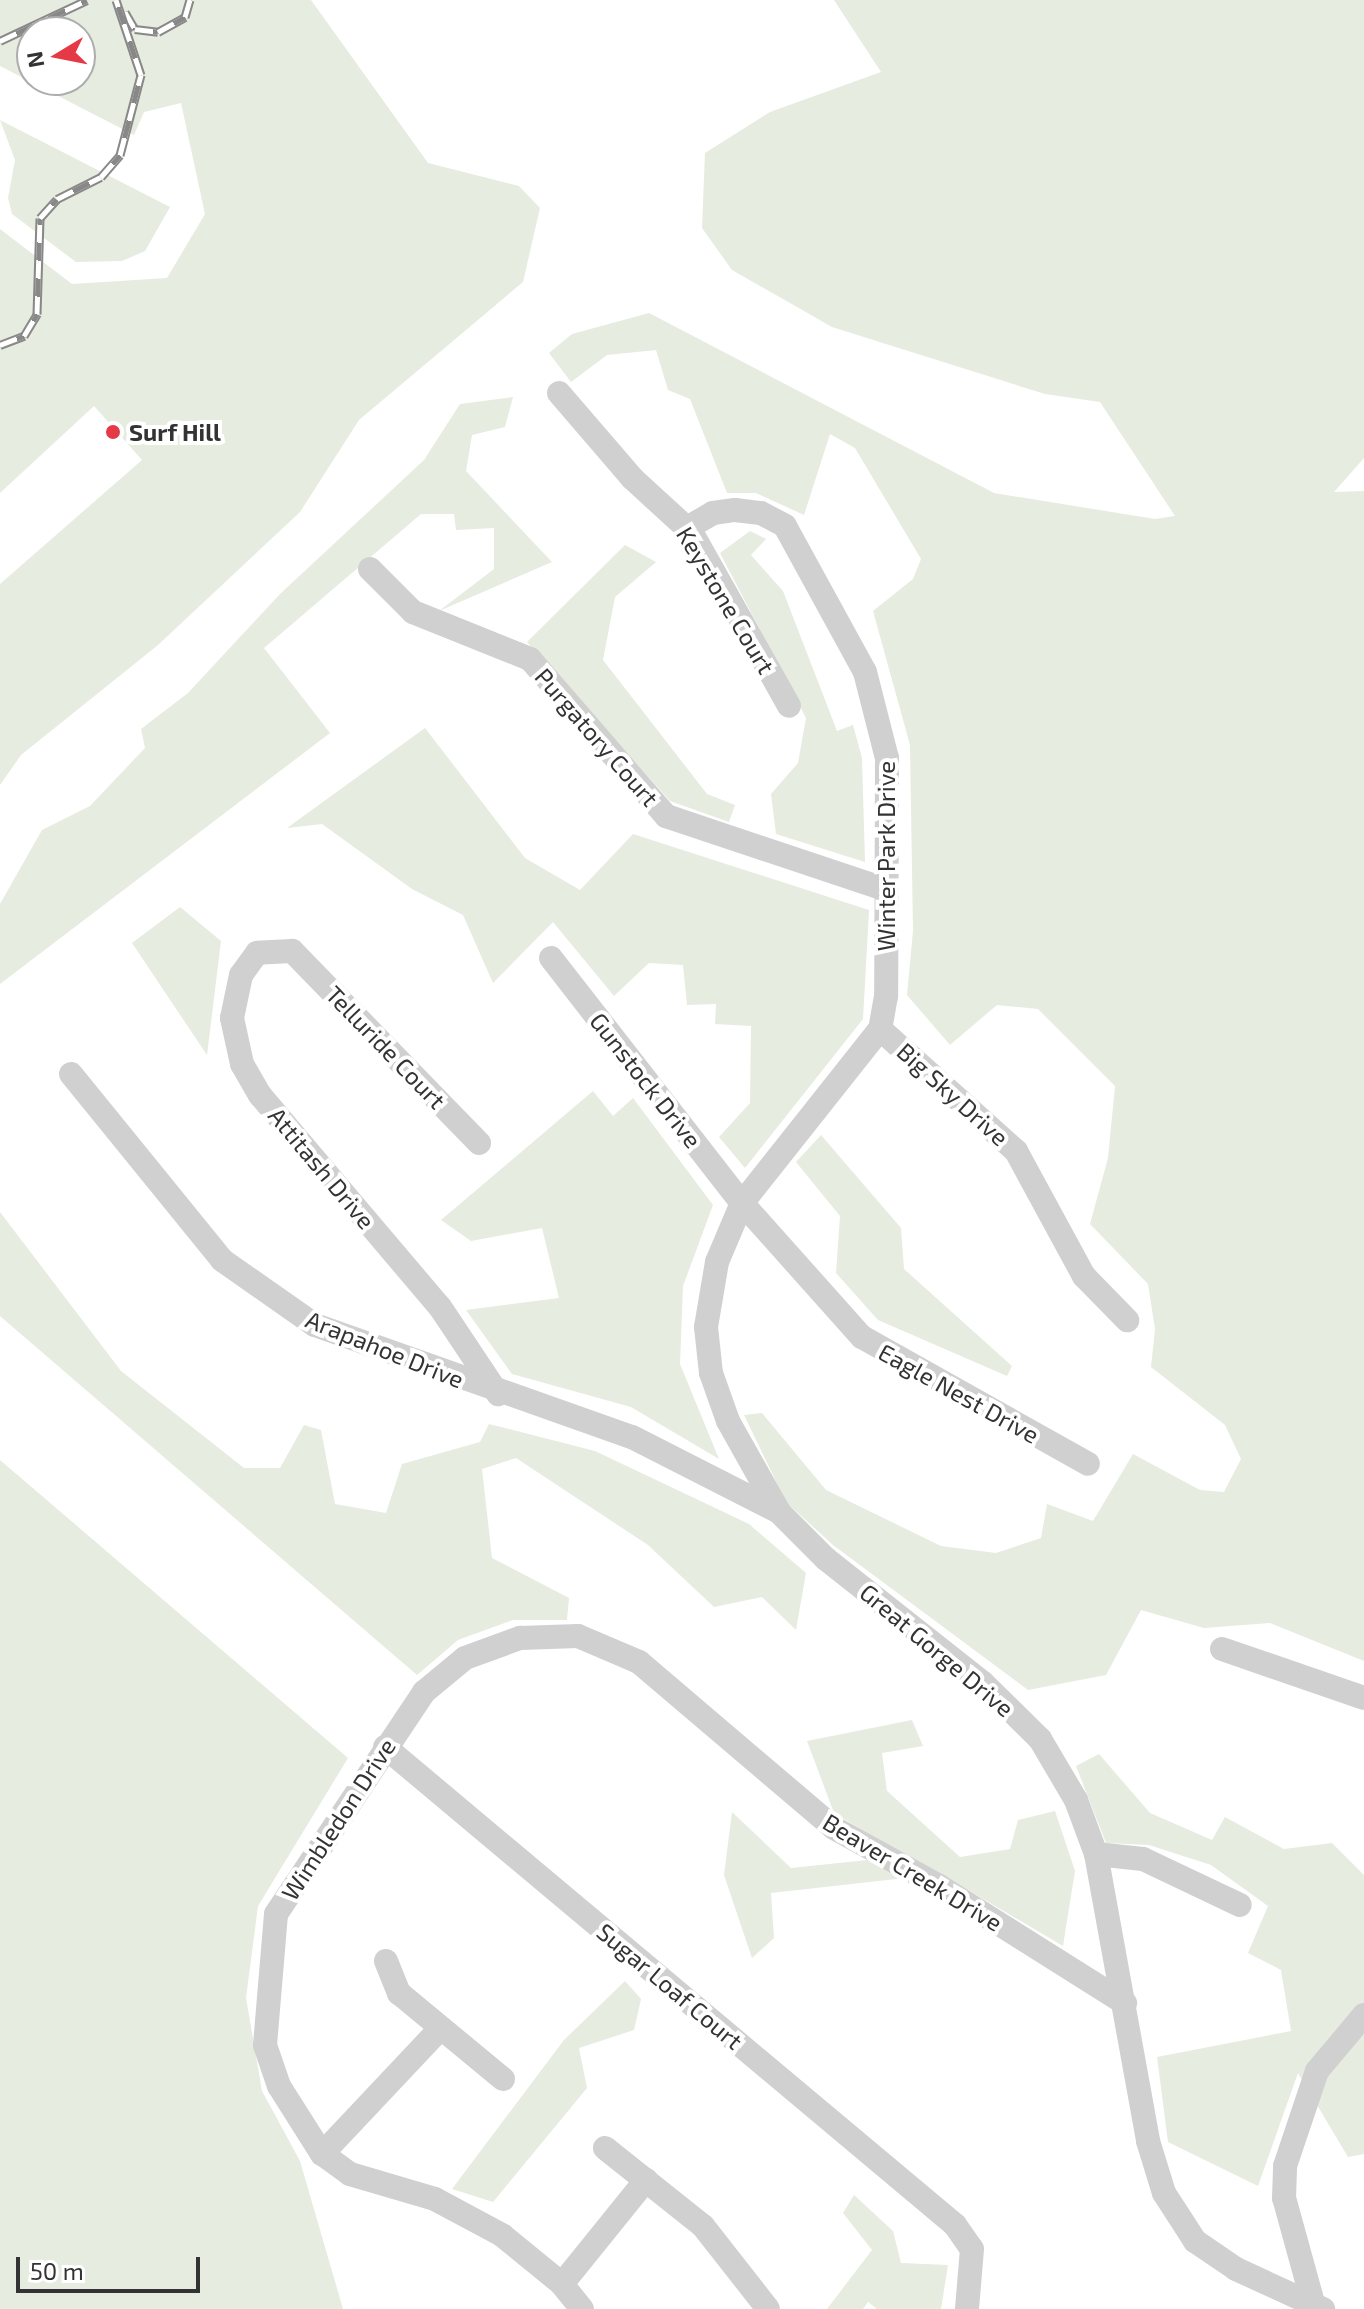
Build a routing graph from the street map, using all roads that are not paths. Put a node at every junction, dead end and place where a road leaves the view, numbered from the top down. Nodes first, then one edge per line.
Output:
1 (559, 393) dead end
2 (687, 528) junction
3 (370, 569) dead end
4 (789, 706) dead end
5 (887, 890) junction
6 (292, 951) joint
7 (551, 958) dead end
8 (880, 1029) junction
9 (71, 1074) dead end
10 (479, 1143) dead end
11 (742, 1203) junction
12 (1127, 1320) dead end
13 (498, 1394) junction
14 (1088, 1464) dead end
15 (779, 1512) junction
16 (1222, 1649) dead end
17 (639, 1662) joint
18 (1364, 1698) edge
19 (385, 1747) junction
20 (1096, 1854) junction
21 (1240, 1905) dead end
22 (386, 1961) dead end
23 (1125, 2003) junction
24 (1364, 2015) edge
25 (439, 2030) junction
26 (503, 2079) dead end
27 (605, 2148) dead end
28 (322, 2154) junction
29 (646, 2180) junction
30 (562, 2284) junction
31 (1318, 2306) edge
32 (582, 2309) edge
33 (768, 2309) edge
34 (967, 2309) edge

1 - 2 street, Keystone Court
2 - 4 street, Keystone Court
2 - 5 street, Winter Park Drive
3 - 5 street, Purgatory Court
5 - 8 street, Winter Park Drive
6 - 10 street, Telluride Court
6 - 13 street, Attitash Drive
7 - 11 street, Gunstock Drive
8 - 11 street
8 - 12 street, Big Sky Drive
9 - 13 street, Arapahoe Drive
11 - 14 street, Eagle Nest Drive
11 - 15 street, Great Gorge Drive
13 - 15 street, Arapahoe Drive
15 - 20 street, Great Gorge Drive
16 - 18 street
17 - 19 street, Wimbledon Drive
17 - 23 street, Beaver Creek Drive
19 - 28 street, Wimbledon Drive
19 - 34 street, Sugar Loaf Court
20 - 21 street
20 - 23 street, Great Gorge Drive
22 - 25 street
23 - 31 street, Great Gorge Drive
24 - 31 street
25 - 26 street
25 - 28 street
27 - 29 street
28 - 30 street, Wimbledon Drive
29 - 30 street
29 - 33 street
30 - 32 street, Wimbledon Drive

